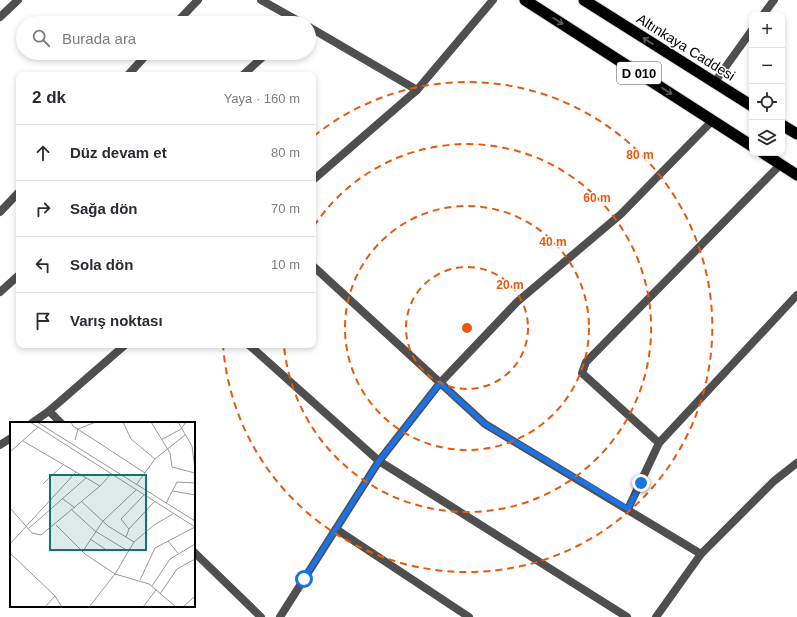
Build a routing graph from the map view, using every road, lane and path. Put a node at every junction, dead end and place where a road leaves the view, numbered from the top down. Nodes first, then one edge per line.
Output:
1 (18, 0) edge
2 (198, 0) edge
3 (261, 0) edge
4 (493, 0) edge
5 (525, 0) edge
6 (584, 0) edge
7 (774, 0) edge
8 (765, 12) edge
9 (183, 16) edge
10 (290, 16) edge
11 (0, 17) edge
12 (316, 31) edge
13 (749, 34) edge
14 (142, 60) edge
15 (259, 60) edge
16 (131, 72) edge
17 (246, 72) edge
18 (714, 83) junction
19 (417, 90) junction
20 (749, 104) edge
21 (713, 120) junction
22 (785, 126) edge
23 (797, 134) edge
24 (749, 144) edge
25 (768, 156) edge
26 (781, 164) junction
27 (797, 175) edge
28 (316, 177) edge
29 (16, 195) edge
30 (0, 212) edge
31 (316, 269) edge
32 (16, 278) edge
33 (0, 292) edge
34 (797, 295) edge
35 (122, 348) edge
36 (252, 348) edge
37 (440, 383) junction
38 (49, 411) junction
39 (33, 422) edge
40 (60, 422) edge
41 (10, 439) edge
42 (659, 443) junction
43 (0, 446) edge
44 (379, 461) junction
45 (797, 464) edge
46 (628, 509) junction
47 (336, 529) junction
48 (195, 553) edge
49 (701, 554) junction
50 (261, 617) edge
51 (280, 617) edge
52 (469, 617) edge
53 (627, 617) edge
54 (656, 617) edge

1 - 11 street
2 - 9 street
3 - 10 street
4 - 19 street
5 -> 21 highway, D 010
18 -> 6 highway, Altınkaya Caddesi / D 010
7 - 8 street
12 - 19 street
13 - 18 street
14 - 16 street
15 - 17 street
18 - 20 highway, Altınkaya Caddesi / D 010
19 - 28 street
21 - 24 highway, D 010
21 - 37 street
22 - 23 highway
25 - 26 highway
26 - 27 highway
26 - 42 street
29 - 30 street
31 - 37 street
32 - 33 street
34 - 42 street
35 - 38 street
36 - 44 street
37 - 44 street
37 - 46 street
38 - 39 street
38 - 40 street
41 - 43 street
42 - 46 street
44 - 47 street
44 - 53 street
45 - 49 street
46 - 49 street
47 - 51 street
47 - 52 street
48 - 50 street
49 - 54 street

